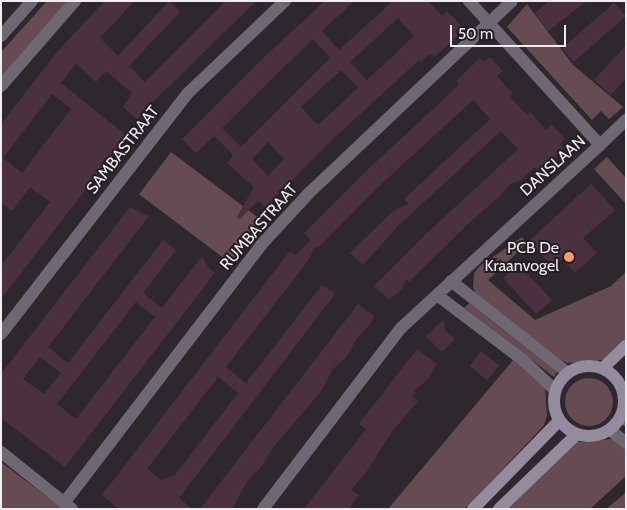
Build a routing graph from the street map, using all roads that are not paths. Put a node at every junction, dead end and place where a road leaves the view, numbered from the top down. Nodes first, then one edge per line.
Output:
1 (32, 1) edge
2 (75, 1) edge
3 (285, 1) edge
4 (470, 1) edge
5 (512, 1) edge
6 (489, 22) junction
7 (1, 36) edge
8 (1, 86) edge
9 (626, 120) edge
10 (600, 145) junction
11 (451, 281) junction
12 (438, 295) junction
13 (1, 334) edge
14 (626, 346) edge
15 (603, 368) junction
16 (568, 373) junction
17 (623, 380) edge
18 (555, 390) junction
19 (624, 418) edge
20 (560, 421) junction
21 (610, 430) junction
22 (577, 434) junction
23 (626, 443) edge
24 (1, 452) edge
25 (68, 506) edge
26 (264, 509) edge
27 (473, 509) edge
28 (499, 509) edge

1 - 7 street
2 - 8 street
3 - 13 street, SAMBASTRAAT
4 - 6 street, DANSLAAN
5 - 6 street, RUMBASTRAAT
6 - 10 street, DANSLAAN
6 - 25 street, RUMBASTRAAT
9 - 10 street
10 - 11 street, DANSLAAN
11 - 12 street, DANSLAAN
11 - 16 street
12 - 18 street
12 - 26 street, DANSLAAN
14 - 15 main road
15 - 16 main road
15 - 17 main road
16 - 18 main road
17 - 19 main road
18 - 20 main road
19 - 21 main road
20 - 22 main road
20 - 27 main road
21 - 22 main road
21 - 23 street
22 - 28 main road
24 - 25 street

